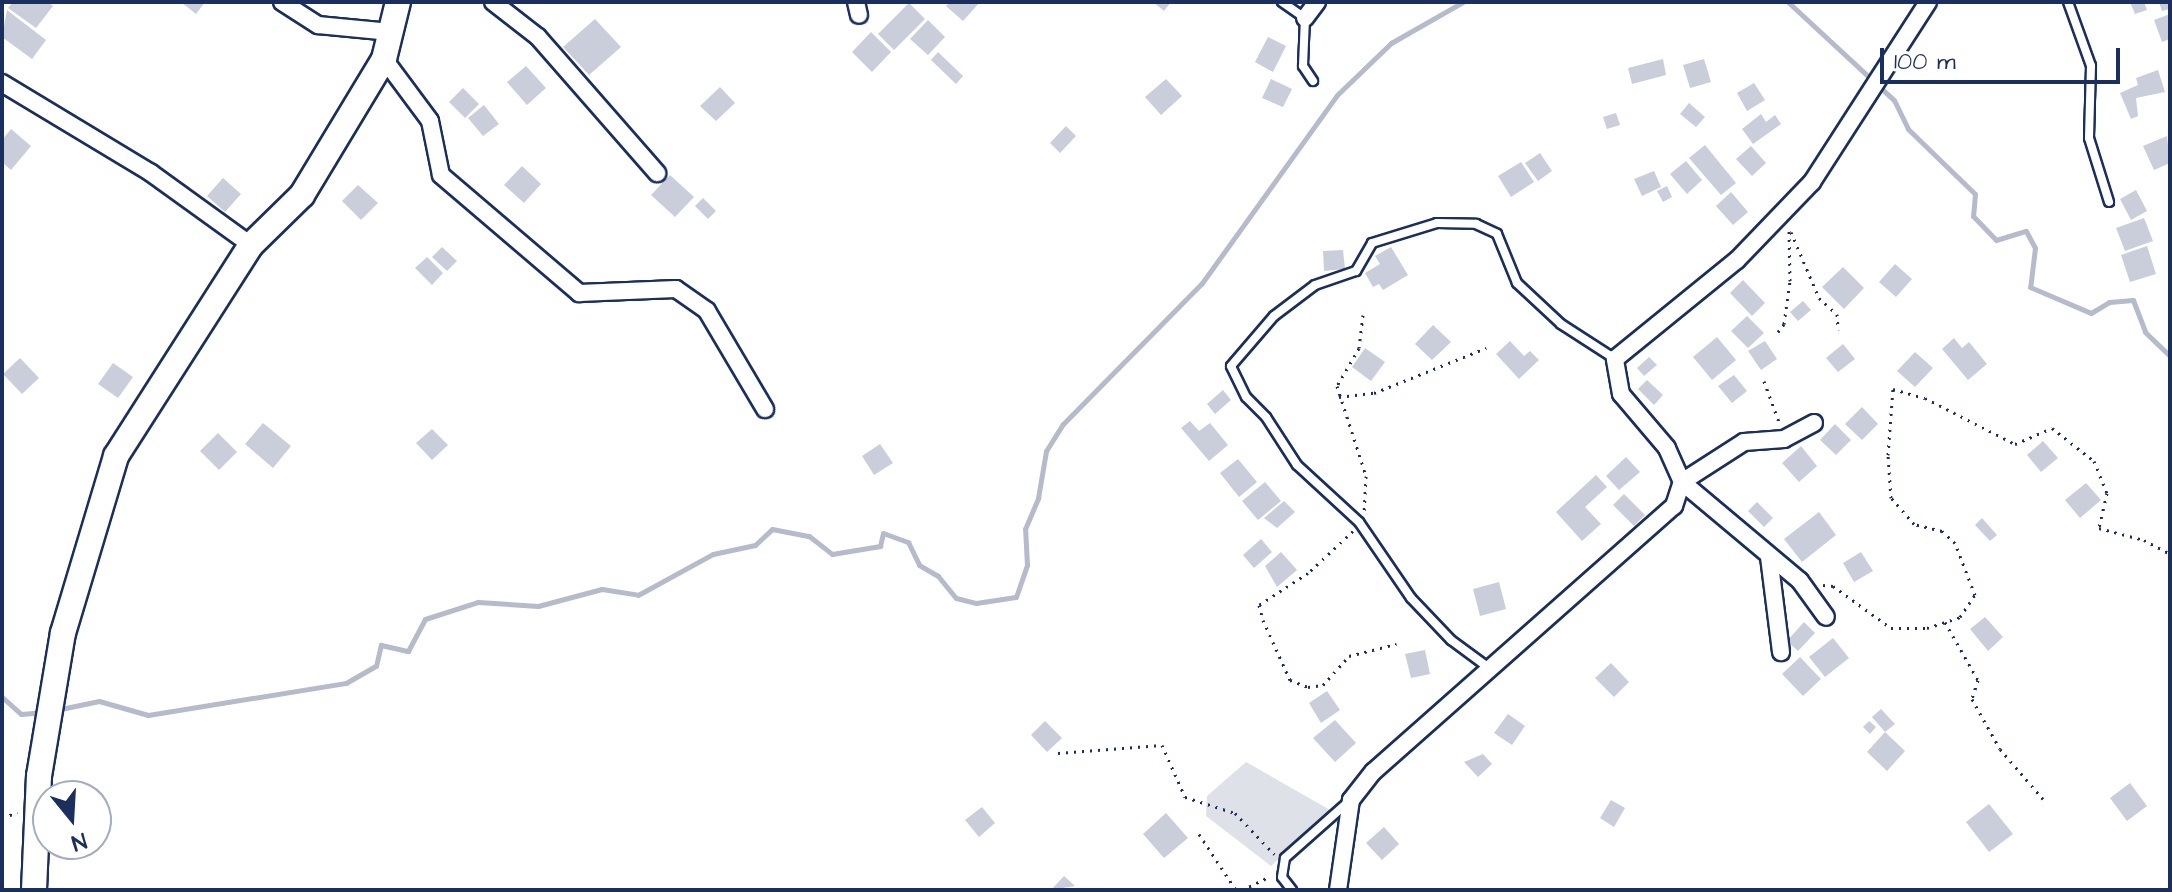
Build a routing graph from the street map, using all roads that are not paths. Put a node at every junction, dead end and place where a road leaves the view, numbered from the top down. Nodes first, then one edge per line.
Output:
1 (282, 2) edge
2 (398, 2) edge
3 (493, 2) edge
4 (1282, 2) edge
5 (1317, 2) edge
6 (1928, 2) edge
7 (2068, 2) edge
8 (1305, 18) junction
9 (391, 32) junction
10 (384, 59) junction
11 (1313, 81) dead end
12 (2, 83) edge
13 (657, 173) dead end
14 (2109, 202) dead end
15 (251, 245) junction
16 (1615, 359) junction
17 (765, 409) dead end
18 (1814, 423) dead end
19 (1682, 482) junction
20 (1769, 557) junction
21 (1826, 617) dead end
22 (1781, 652) dead end
23 (1489, 668) junction
24 (1351, 800) junction
25 (34, 890) edge
26 (1292, 890) edge
27 (1338, 890) edge

1 - 9 street
2 - 9 street
3 - 13 street
4 - 8 lane
5 - 8 street
6 - 16 street
7 - 14 lane
8 - 11 lane
9 - 10 street
10 - 15 street
10 - 17 street
12 - 15 street
15 - 25 street
16 - 19 street
16 - 23 lane
18 - 19 street
19 - 20 street
19 - 23 street
20 - 21 street
20 - 22 street
23 - 24 street
24 - 26 lane
24 - 27 street

